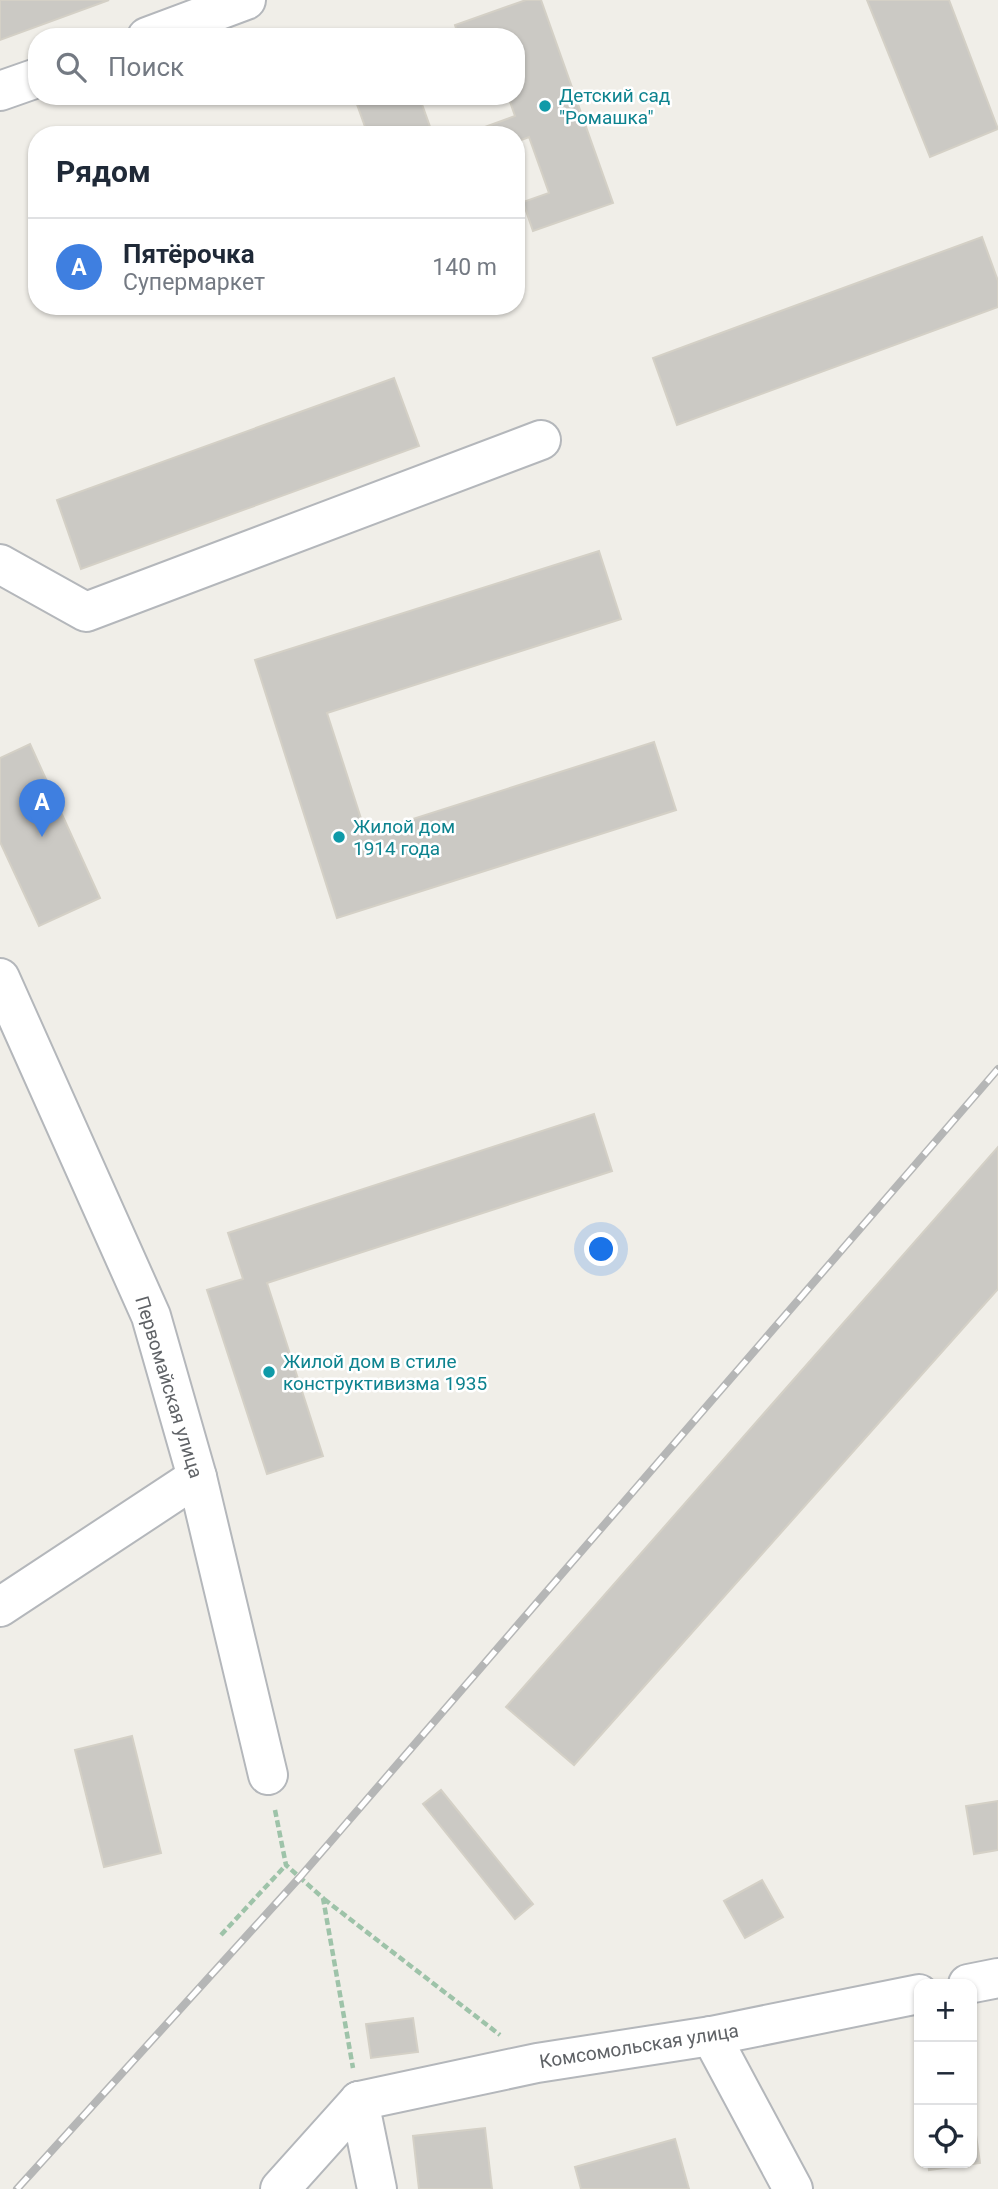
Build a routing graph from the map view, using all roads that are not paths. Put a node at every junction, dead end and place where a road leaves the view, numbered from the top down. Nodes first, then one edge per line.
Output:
1 (246, 0) edge
2 (171, 28) edge
3 (28, 81) edge
4 (0, 92) edge
5 (541, 440) dead end
6 (0, 564) edge
7 (0, 978) edge
8 (197, 1477) junction
9 (0, 1607) edge
10 (268, 1775) road end
11 (998, 1978) edge
12 (977, 1982) edge
13 (914, 1995) edge
14 (711, 2036) junction
15 (359, 2101) junction
16 (280, 2189) edge
17 (377, 2189) edge
18 (793, 2189) edge

1 - 2 street
3 - 4 street
5 - 6 street
7 - 8 street, Первомайская улица
8 - 9 street
8 - 10 street, Первомайская улица
11 - 12 street
13 - 14 street, Комсомольская улица
14 - 15 street, Комсомольская улица
14 - 18 street
15 - 16 street
15 - 17 street

